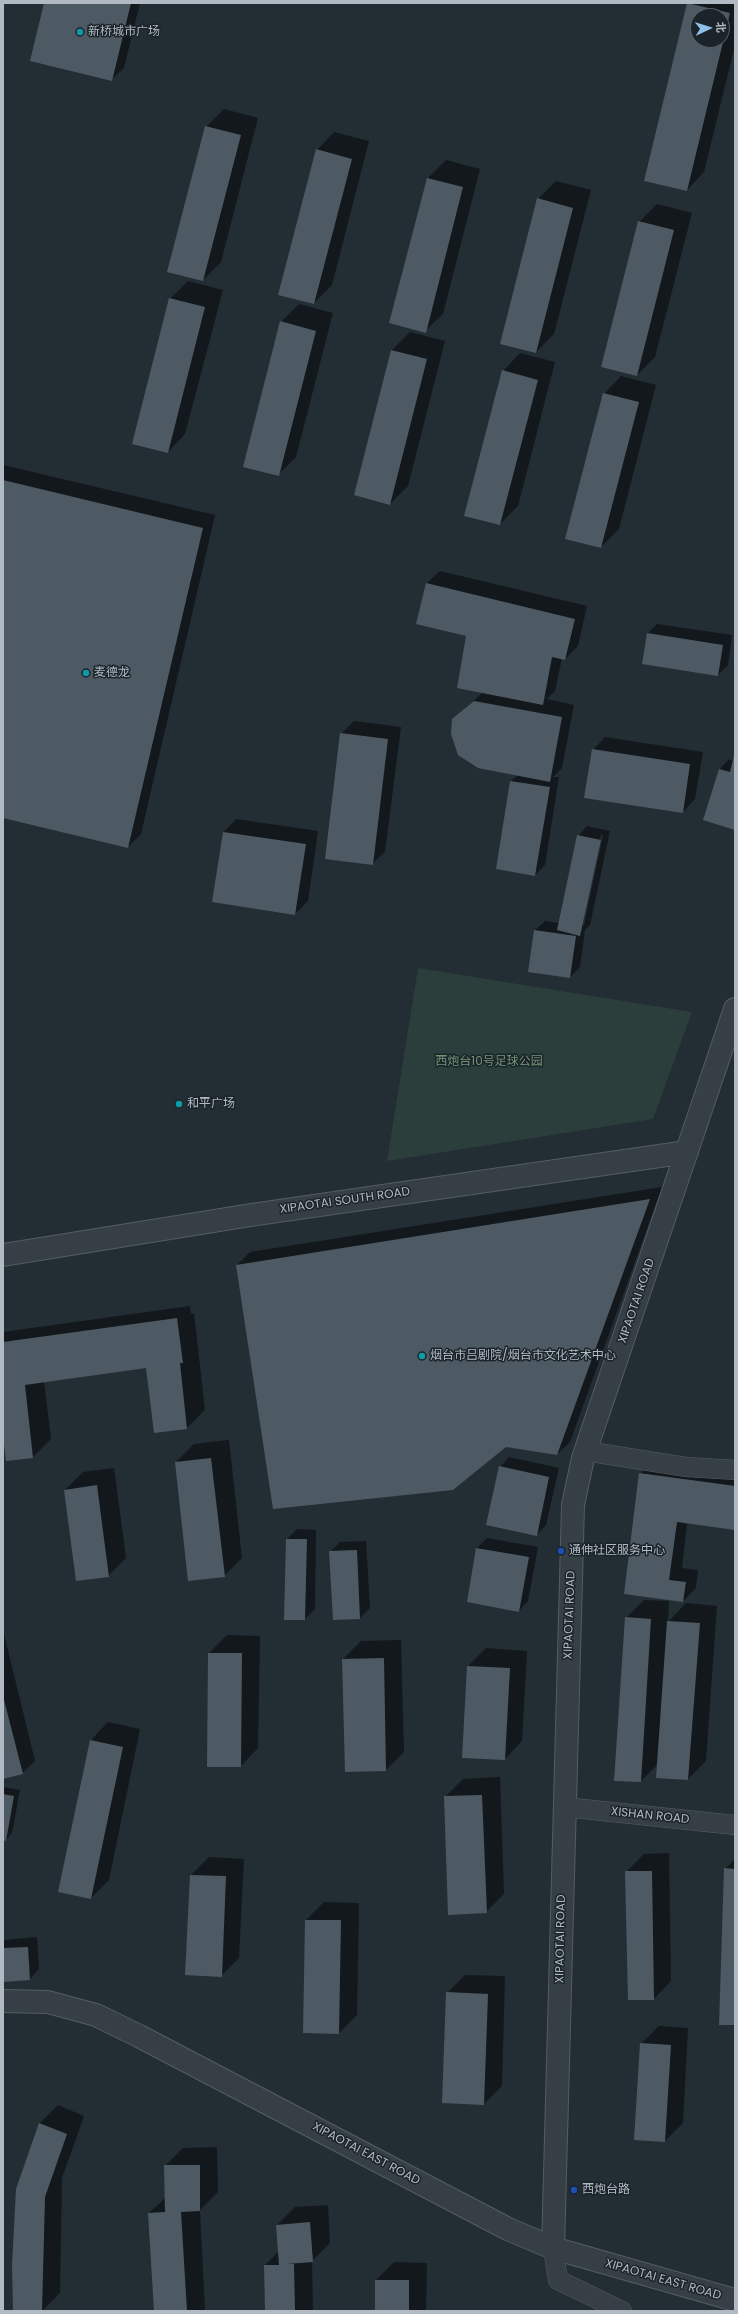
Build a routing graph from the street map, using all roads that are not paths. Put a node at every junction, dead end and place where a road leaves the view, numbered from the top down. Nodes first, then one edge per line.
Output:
1 (735, 1009) edge
2 (687, 1152) junction
3 (3, 1256) edge
4 (585, 1451) junction
5 (735, 1470) edge
6 (564, 1807) junction
7 (735, 1825) edge
8 (3, 2000) edge
9 (553, 2248) junction
10 (735, 2300) edge
11 (622, 2311) edge

1 - 2 street, XIPAOTAI ROAD
2 - 3 street, XIPAOTAI SOUTH ROAD
2 - 4 street, XIPAOTAI ROAD
4 - 5 street
4 - 6 street, XIPAOTAI ROAD
6 - 7 street, XISHAN ROAD
6 - 9 street, XIPAOTAI ROAD
8 - 9 street, XIPAOTAI EAST ROAD
9 - 10 street, XIPAOTAI EAST ROAD
9 - 11 street

